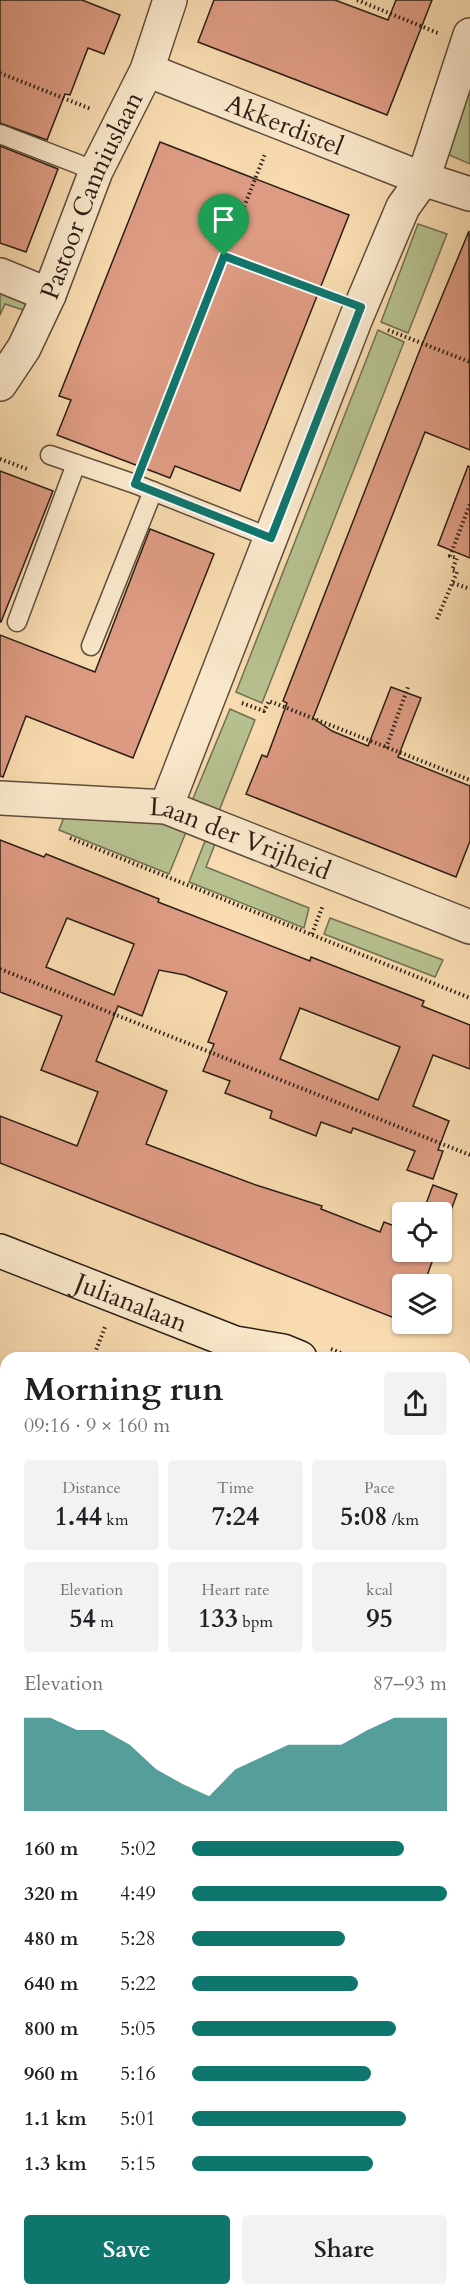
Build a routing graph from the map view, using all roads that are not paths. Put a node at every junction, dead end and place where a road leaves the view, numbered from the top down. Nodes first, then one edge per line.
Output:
1 (170, 0) edge
2 (468, 40) edge
3 (147, 70) junction
4 (0, 134) edge
5 (96, 171) junction
6 (423, 179) junction
7 (470, 194) edge
8 (0, 275) edge
9 (49, 295) junction
10 (0, 384) edge
11 (50, 455) dead end
12 (76, 464) junction
13 (153, 491) junction
14 (271, 538) junction
15 (17, 622) dead end
16 (91, 646) dead end
17 (0, 798) edge
18 (166, 807) junction
19 (470, 927) edge
20 (0, 1251) edge
21 (285, 1352) edge

1 - 3 street, Pastoor Canniuslaan
2 - 6 street
3 - 5 street, Pastoor Canniuslaan
3 - 6 street, Akkerdistel
4 - 5 lane
5 - 9 street, Pastoor Canniuslaan
6 - 7 street, Akkerdistel
6 - 14 street
8 - 9 street
9 - 10 street, Pastoor Canniuslaan
11 - 12 lane
12 - 13 lane
12 - 15 lane
13 - 14 lane
13 - 16 lane
14 - 18 street
17 - 18 street, Laan der Vrijheid
18 - 19 street, Laan der Vrijheid
20 - 21 street, Julianalaan

